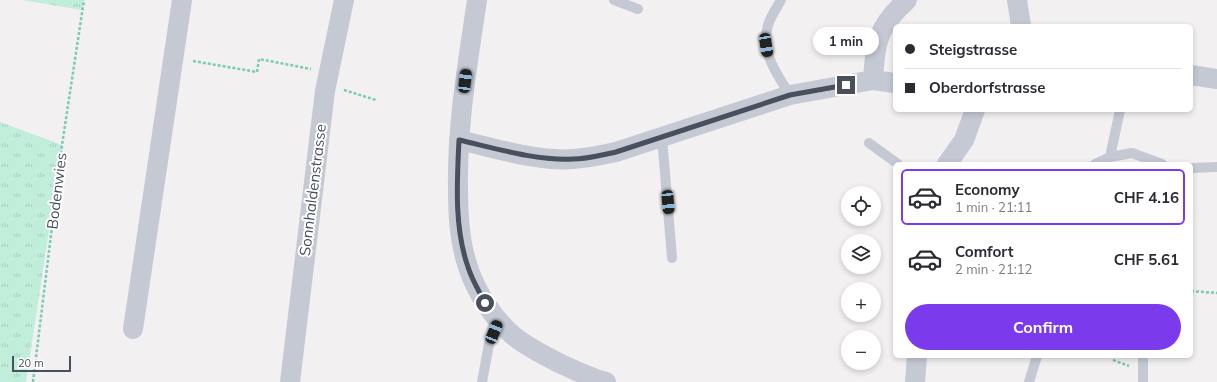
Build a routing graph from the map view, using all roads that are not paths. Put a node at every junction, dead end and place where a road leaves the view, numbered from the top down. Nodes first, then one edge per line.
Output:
1 (182, 0) edge
2 (344, 0) edge
3 (478, 0) edge
4 (614, 0) edge
5 (781, 0) edge
6 (907, 0) edge
7 (1017, 0) edge
8 (638, 9) dead end
9 (1021, 24) edge
10 (1193, 75) edge
11 (1217, 79) edge
12 (873, 80) junction
13 (893, 83) edge
14 (790, 95) junction
15 (974, 112) edge
16 (1120, 112) edge
17 (662, 137) junction
18 (459, 140) junction
19 (869, 144) dead end
20 (1110, 157) junction
21 (895, 162) edge
22 (948, 162) edge
23 (1099, 162) edge
24 (1157, 162) edge
25 (1217, 167) edge
26 (1193, 168) edge
27 (672, 258) dead end
28 (498, 320) junction
29 (133, 328) dead end
30 (917, 358) edge
31 (1036, 358) edge
32 (1143, 358) edge
33 (290, 382) edge
34 (482, 382) edge
35 (606, 382) edge
36 (915, 382) edge
37 (1029, 382) edge
38 (1143, 382) edge

1 - 29 street
2 - 33 street, Sonnhaldenstrasse
3 - 18 street
4 - 8 lane
5 - 14 lane
6 - 12 street
7 - 9 street
10 - 11 street
12 - 13 street
12 - 14 street
14 - 17 street
15 - 22 street
16 - 20 lane
17 - 18 street
17 - 27 lane
18 - 28 street
19 - 21 lane
20 - 23 lane
20 - 24 lane
25 - 26 lane
28 - 34 lane
28 - 35 street
30 - 36 street
31 - 37 lane
32 - 38 lane

